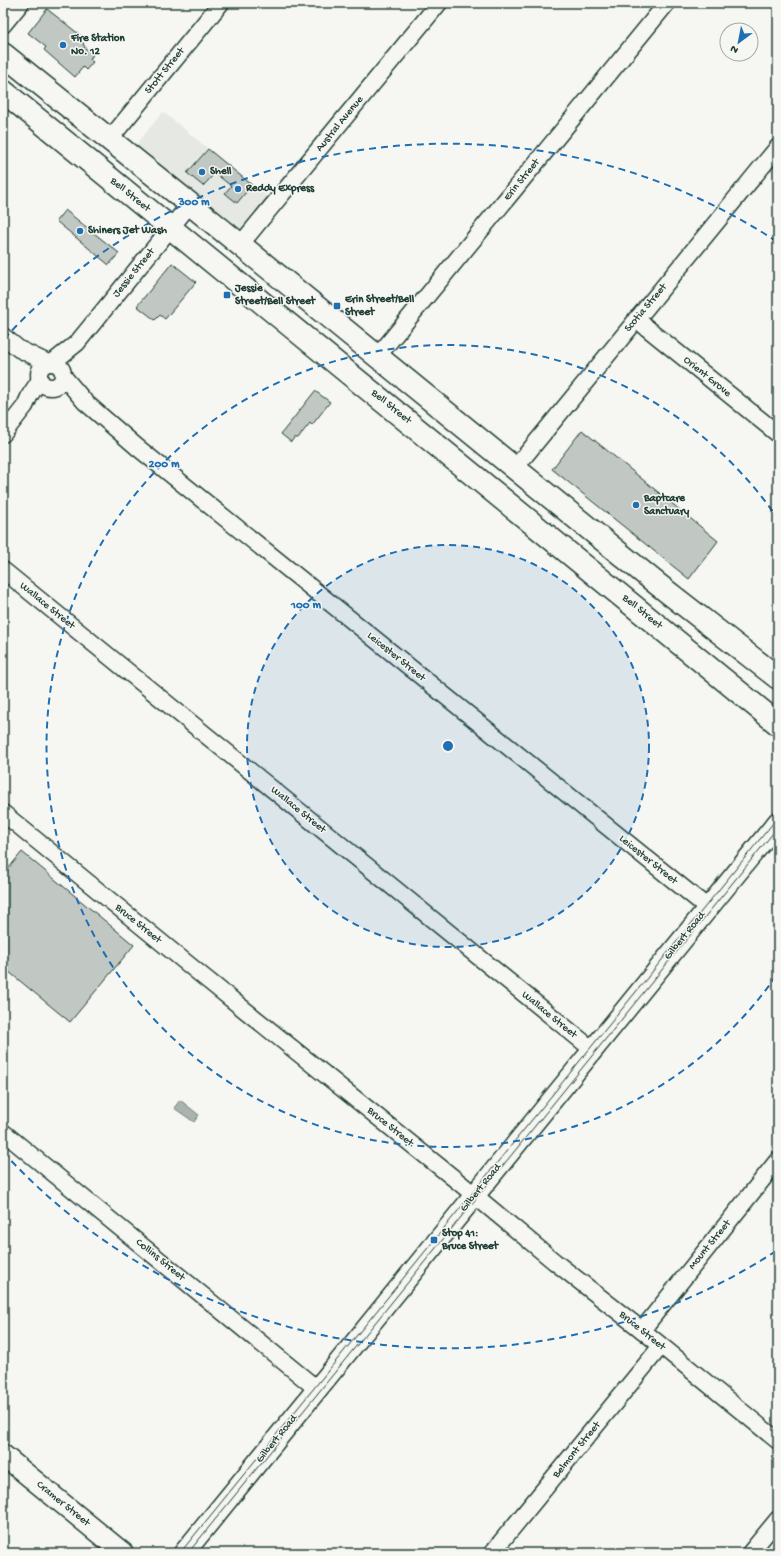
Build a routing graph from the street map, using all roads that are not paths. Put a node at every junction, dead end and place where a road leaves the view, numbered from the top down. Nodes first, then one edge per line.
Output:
1 (21, 3) edge
2 (221, 3) edge
3 (440, 3) edge
4 (667, 3) edge
5 (3, 25) edge
6 (3, 54) edge
7 (3, 91) edge
8 (109, 140) junction
9 (777, 149) edge
10 (190, 204) junction
11 (170, 227) junction
12 (240, 245) junction
13 (636, 319) junction
14 (3, 336) edge
15 (377, 357) junction
16 (51, 375) junction
17 (3, 434) edge
18 (778, 434) edge
19 (514, 468) junction
20 (3, 570) edge
21 (778, 678) edge
22 (778, 724) edge
23 (3, 813) edge
24 (778, 822) edge
25 (708, 908) junction
26 (593, 1050) junction
27 (3, 1132) edge
28 (778, 1160) edge
29 (475, 1196) junction
30 (642, 1330) junction
31 (661, 1346) junction
32 (317, 1389) junction
33 (778, 1441) edge
34 (3, 1455) edge
35 (778, 1519) edge
36 (123, 1553) edge
37 (184, 1553) edge
38 (492, 1553) edge
39 (750, 1553) edge

1 - 5 street
2 - 8 street, Stott Street
3 - 12 street, Austral Avenue
4 - 15 street, Erin Street
6 - 8 highway
7 - 11 highway, Bell Street
8 - 10 highway
9 - 13 street, Scotia Street
10 - 11 street, Jessie Street
10 - 12 highway
11 - 16 street, Jessie Street
11 - 22 highway, Bell Street
12 - 15 highway
13 - 18 street, Orient Grove
13 - 19 street, Scotia Street
14 - 16 street, Leicester Street
15 - 19 highway
16 - 17 street, Jessie Street
16 - 25 street, Leicester Street
19 - 21 highway
20 - 26 street, Wallace Street
23 - 29 street, Bruce Street
24 - 25 street, Gilbert Road
25 - 26 street, Gilbert Road
26 - 29 street, Gilbert Road
27 - 32 street, Collins Street
28 - 30 street, Mount Street
29 - 30 street, Bruce Street
29 - 32 street, Gilbert Road
30 - 31 street, Bruce Street
31 - 33 street, Bruce Street
31 - 38 street, Belmont Street
32 - 37 street, Gilbert Road
34 - 36 street, Cramer Street
35 - 39 street

